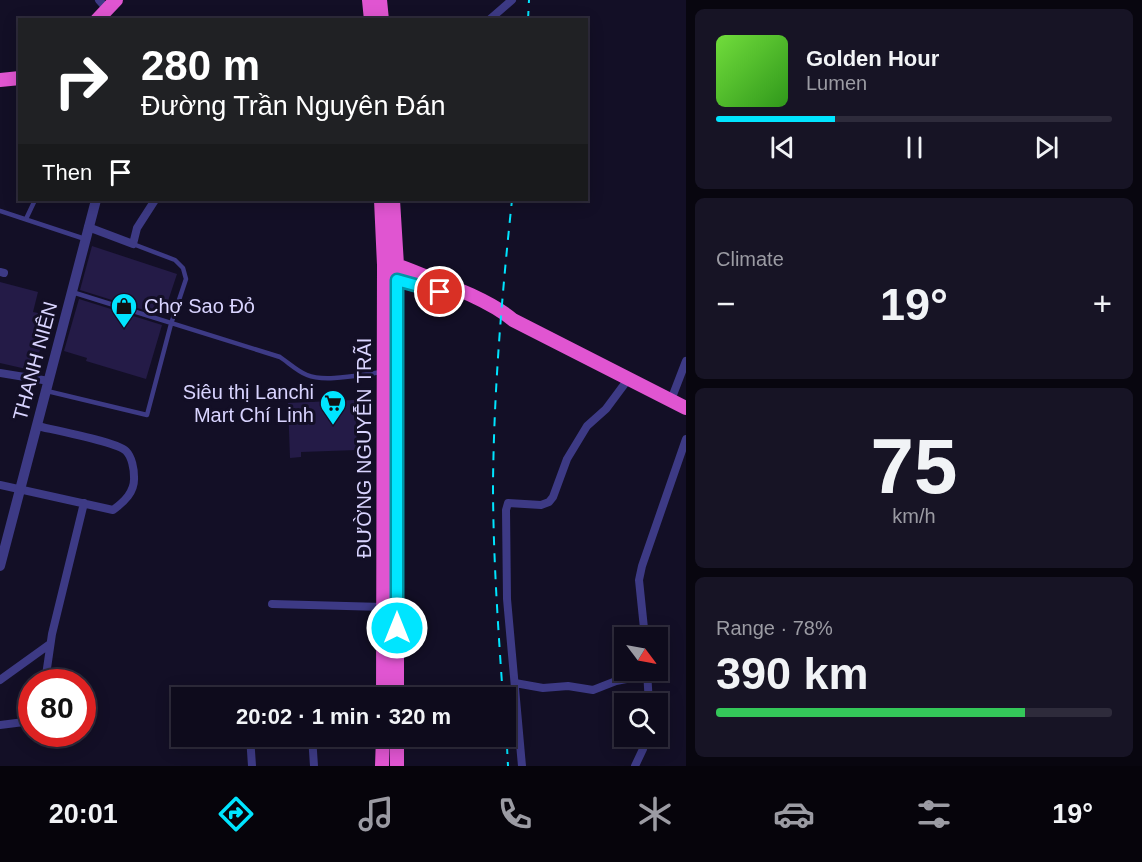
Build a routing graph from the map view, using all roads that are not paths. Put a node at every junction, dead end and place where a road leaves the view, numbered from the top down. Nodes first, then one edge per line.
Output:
1 (369, 0) edge
2 (380, 0) edge
3 (512, 0) edge
4 (107, 3) edge
5 (98, 18) edge
6 (371, 18) edge
7 (382, 18) edge
8 (491, 18) edge
9 (18, 78) edge
10 (0, 80) edge
11 (35, 201) edge
12 (96, 201) edge
13 (154, 201) edge
14 (381, 201) edge
15 (393, 201) edge
16 (0, 211) edge
17 (26, 219) junction
18 (88, 227) junction
19 (85, 239) junction
20 (133, 244) junction
21 (390, 272) junction
22 (72, 292) junction
23 (171, 324) junction
24 (686, 361) edge
25 (0, 373) edge
26 (389, 373) junction
27 (629, 378) junction
28 (48, 386) junction
29 (670, 400) junction
30 (686, 408) edge
31 (37, 426) junction
32 (686, 439) edge
33 (0, 485) edge
34 (20, 490) junction
35 (84, 503) junction
36 (0, 566) edge
37 (272, 604) dead end
38 (383, 607) junction
39 (644, 627) edge
40 (50, 644) junction
41 (47, 669) edge
42 (0, 680) edge
43 (616, 681) edge
44 (516, 683) junction
45 (383, 687) edge
46 (397, 687) edge
47 (18, 723) edge
48 (0, 725) edge
49 (251, 747) edge
50 (313, 747) edge
51 (383, 747) edge
52 (397, 747) edge
53 (643, 747) edge
54 (252, 766) edge
55 (314, 766) edge
56 (382, 766) edge
57 (397, 766) edge
58 (522, 766) edge
59 (635, 766) edge

1 - 6 highway
2 - 7 highway
3 - 8 street
4 - 5 highway
9 - 10 highway
11 - 17 lane
12 - 18 street, THANH NIÊN
13 - 20 street
14 - 21 highway, ĐƯỜNG NGUYỄN TRÃI
15 - 21 highway, ĐƯỜNG NGUYỄN TRÃI
16 - 17 lane
17 - 19 lane
18 - 19 street, THANH NIÊN
18 - 20 street
19 - 22 street, THANH NIÊN
20 - 23 lane
21 - 26 highway, ĐƯỜNG NGUYỄN TRÃI
21 - 27 highway
22 - 23 lane
22 - 28 street, THANH NIÊN
23 - 26 lane
23 - 28 lane
24 - 29 street
25 - 28 street
26 - 38 highway, ĐƯỜNG NGUYỄN TRÃI
26 - 46 highway, ĐƯỜNG NGUYỄN TRÃI
27 - 29 highway
27 - 44 street
28 - 31 street, THANH NIÊN
29 - 30 highway
31 - 34 street, THANH NIÊN
31 - 35 street
32 - 39 street
33 - 34 street
34 - 35 street
34 - 36 street, THANH NIÊN
35 - 40 street
37 - 38 street
38 - 45 highway, ĐƯỜNG NGUYỄN TRÃI
40 - 41 street
40 - 42 street
43 - 44 street
44 - 58 street
47 - 48 street
49 - 54 street
50 - 55 street
51 - 56 highway
52 - 57 highway
53 - 59 street

